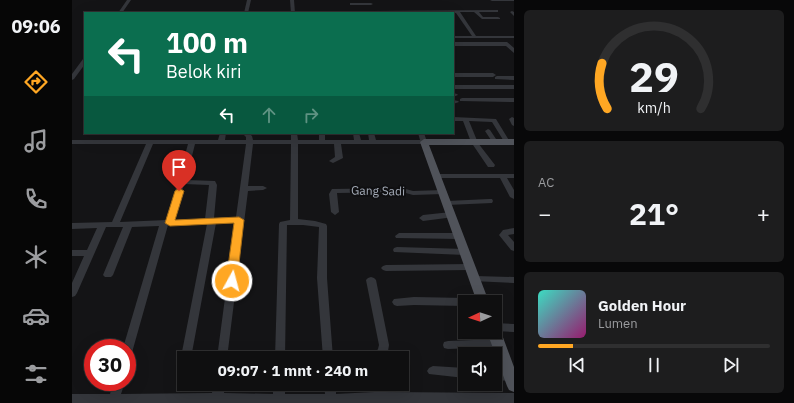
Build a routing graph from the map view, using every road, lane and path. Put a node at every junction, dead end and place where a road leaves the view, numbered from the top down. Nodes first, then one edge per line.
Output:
1 (130, 0) edge
2 (250, 0) edge
3 (292, 0) edge
4 (492, 0) edge
5 (514, 0) edge
6 (370, 2) edge
7 (352, 4) dead end
8 (457, 11) junction
9 (476, 11) junction
10 (496, 11) dead end
11 (121, 12) edge
12 (246, 12) edge
13 (293, 12) edge
14 (373, 12) edge
15 (432, 12) edge
16 (498, 18) dead end
17 (454, 37) edge
18 (475, 37) junction
19 (514, 38) edge
20 (454, 44) edge
21 (514, 51) edge
22 (84, 61) edge
23 (73, 74) edge
24 (454, 75) edge
25 (514, 78) edge
26 (454, 87) edge
27 (514, 87) edge
28 (514, 100) edge
29 (457, 101) edge
30 (454, 119) edge
31 (464, 119) junction
32 (488, 131) dead end
33 (223, 134) edge
34 (246, 134) edge
35 (294, 134) edge
36 (322, 134) edge
37 (356, 134) edge
38 (371, 134) edge
39 (422, 137) edge
40 (72, 142) edge
41 (150, 142) junction
42 (192, 142) junction
43 (221, 142) junction
44 (250, 142) junction
45 (295, 142) junction
46 (322, 142) junction
47 (337, 142) junction
48 (358, 142) junction
49 (373, 142) junction
50 (474, 142) junction
51 (494, 142) junction
52 (511, 142) edge
53 (333, 161) dead end
54 (490, 165) dead end
55 (437, 176) junction
56 (502, 176) junction
57 (514, 176) edge
58 (182, 182) junction
59 (243, 188) junction
60 (263, 188) dead end
61 (445, 197) junction
62 (514, 197) edge
63 (489, 201) dead end
64 (335, 212) dead end
65 (451, 215) junction
66 (423, 218) dead end
67 (239, 220) junction
68 (211, 222) junction
69 (294, 222) junction
70 (167, 223) junction
71 (115, 224) junction
72 (103, 225) junction
73 (128, 225) junction
74 (72, 226) edge
75 (514, 231) edge
76 (399, 236) dead end
77 (459, 236) junction
78 (514, 248) edge
79 (397, 250) dead end
80 (465, 252) junction
81 (72, 253) edge
82 (90, 253) junction
83 (470, 267) junction
84 (386, 268) dead end
85 (108, 275) dead end
86 (475, 279) junction
87 (372, 280) dead end
88 (514, 280) edge
89 (73, 287) edge
90 (481, 295) edge
91 (396, 302) dead end
92 (458, 302) edge
93 (502, 328) edge
94 (514, 328) edge
95 (131, 339) edge
96 (489, 339) edge
97 (497, 339) edge
98 (448, 345) dead end
99 (187, 351) edge
100 (223, 351) edge
101 (280, 351) edge
102 (327, 351) edge
103 (383, 351) edge
104 (510, 362) edge
105 (433, 371) dead end
106 (458, 373) edge
107 (502, 377) edge
108 (512, 381) edge
109 (112, 391) edge
110 (218, 391) edge
111 (280, 391) edge
112 (330, 391) edge
113 (381, 391) edge
114 (382, 397) junction
115 (279, 398) junction
116 (514, 398) edge
117 (72, 399) edge
118 (331, 399) junction
119 (106, 400) edge
120 (153, 401) edge
121 (217, 401) edge
122 (317, 401) edge

1 - 11 street
2 - 12 street
3 - 13 street
4 - 5 street
6 - 7 street
6 - 14 street
8 - 9 street
8 - 15 street
8 - 18 street
9 - 10 street
9 - 16 street
17 - 18 street
18 - 19 street
20 - 21 street
22 - 23 street
24 - 25 street
26 - 27 street
28 - 29 street
30 - 31 street
31 - 50 street
31 - 52 street
32 - 51 street
33 - 43 street
34 - 44 street
35 - 45 street
36 - 46 street
37 - 48 street
38 - 49 street
39 - 49 street
39 - 50 main road
39 - 55 main road
40 - 41 street
41 - 42 street
41 - 71 street
42 - 43 street
42 - 58 street
43 - 44 street
44 - 45 street
44 - 59 street
45 - 46 street
45 - 69 street
46 - 47 street
47 - 48 street
47 - 53 street
48 - 49 street
50 - 51 main road
50 - 54 street
51 - 52 main road
55 - 56 street
55 - 61 main road
56 - 57 street
56 - 62 street
58 - 68 street
58 - 70 street
59 - 60 street
59 - 67 street
61 - 63 street
61 - 64 street, Gang Sadi
61 - 65 main road
65 - 66 street
65 - 77 main road
67 - 68 street
67 - 100 street
68 - 70 street
68 - 99 street
69 - 101 street
69 - 102 street
70 - 73 street
70 - 95 street
71 - 72 street
71 - 73 street
72 - 74 street
72 - 82 street
73 - 85 street
75 - 78 street
76 - 77 street
77 - 80 main road
79 - 80 street
80 - 83 main road
81 - 82 street
82 - 89 street
83 - 84 street
83 - 86 main road
86 - 88 street
86 - 90 main road
87 - 103 street
91 - 92 street
93 - 94 street
96 - 98 street
97 - 104 main road
104 - 108 main road
105 - 106 street
107 - 108 street
109 - 119 street
110 - 121 street
111 - 115 street
112 - 118 street
113 - 114 street
114 - 116 street
114 - 118 street
115 - 121 street
115 - 122 street
117 - 119 street
118 - 122 street
119 - 120 street
120 - 121 street

